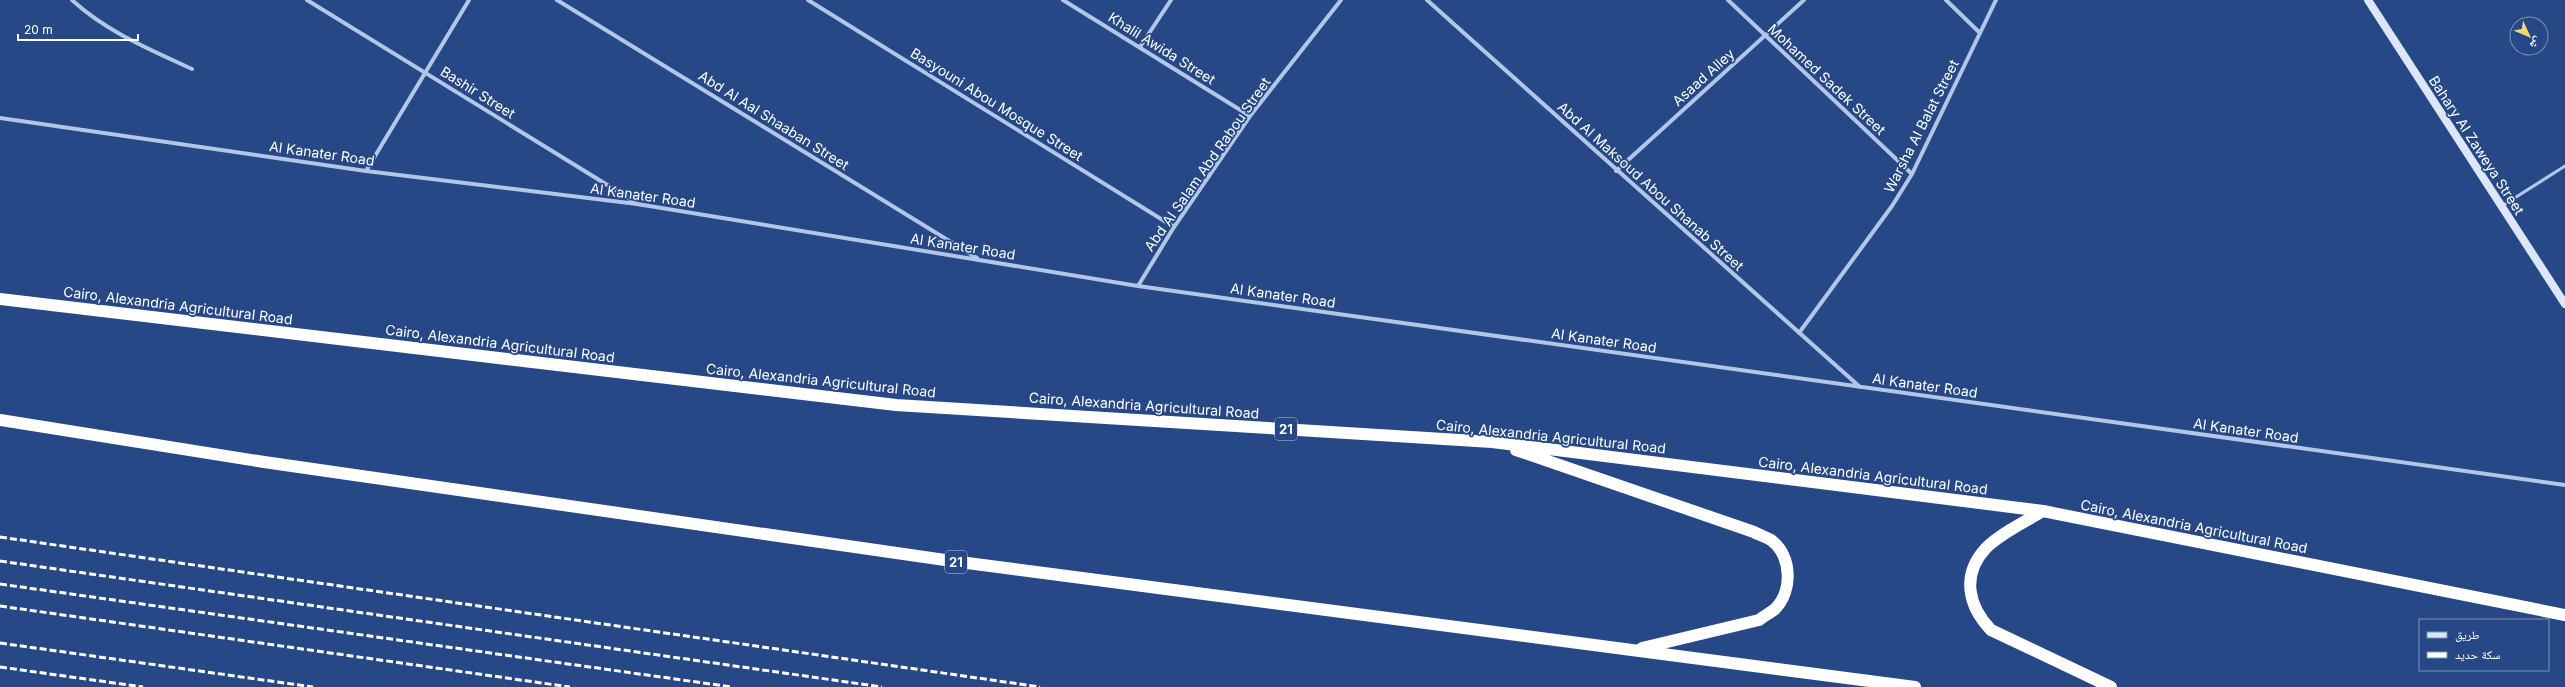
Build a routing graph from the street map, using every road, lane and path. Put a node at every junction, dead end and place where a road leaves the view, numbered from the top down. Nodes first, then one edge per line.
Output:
1 (72, 0) edge
2 (307, 0) edge
3 (469, 0) edge
4 (557, 0) edge
5 (808, 0) edge
6 (1063, 0) edge
7 (1172, 0) edge
8 (1342, 0) edge
9 (1427, 0) edge
10 (1728, 0) edge
11 (1804, 0) edge
12 (1946, 0) edge
13 (1996, 0) edge
14 (2368, 0) edge
15 (1980, 33) junction
16 (1765, 35) junction
17 (1140, 47) junction
18 (192, 69) dead end
19 (425, 73) junction
20 (1250, 116) junction
21 (0, 118) edge
22 (2565, 166) edge
23 (366, 171) junction
24 (1616, 171) junction
25 (1912, 174) junction
26 (637, 204) junction
27 (2502, 206) junction
28 (1174, 227) junction
29 (979, 259) junction
30 (1138, 286) junction
31 (0, 299) edge
32 (2565, 304) edge
33 (1799, 333) junction
34 (1860, 388) junction
35 (0, 420) edge
36 (1492, 442) junction
37 (2565, 485) edge
38 (2043, 511) junction
39 (2565, 615) edge
40 (1635, 649) junction
41 (1915, 687) edge
42 (2111, 687) edge

1 - 18 street
2 - 19 street, Bashir Street
3 - 19 street
4 - 29 street, Abd Al Aal Shaaban Street
5 - 28 street, Basyouni Abou Mosque Street
6 - 17 street, Khalil Awida Street
7 - 17 street
8 - 20 street, Abd Al Salam Abd Rabou Street
9 - 24 street, Abd Al Maksoud Abou Shanab Street
10 - 16 street, Mohamed Sadek Street
11 - 16 street, Asaad Alley
12 - 15 street
13 - 15 street, Warsha Al Balat Street
14 - 27 street, Bahary Al Zaweya Street
15 - 25 street, Warsha Al Balat Street
16 - 24 street, Asaad Alley
16 - 25 street, Mohamed Sadek Street
17 - 20 street, Khalil Awida Street
19 - 23 street
19 - 26 street, Bashir Street
20 - 28 street, Abd Al Salam Abd Rabou Street
21 - 23 street, Al Kanater Road
22 - 27 lane
23 - 26 street, Al Kanater Road
24 - 33 street, Abd Al Maksoud Abou Shanab Street
25 - 33 street, Warsha Al Balat Street
26 - 29 street, Al Kanater Road
27 - 32 street, Bahary Al Zaweya Street
28 - 30 street, Abd Al Salam Abd Rabou Street
29 - 30 street, Al Kanater Road
30 - 34 street, Al Kanater Road
31 - 36 highway, Cairo, Alexandria Agricultural Road / 21
33 - 34 street, Abd Al Maksoud Abou Shanab Street
34 - 37 street, Al Kanater Road
35 - 40 highway, 21
36 - 38 highway, Cairo, Alexandria Agricultural Road / 21
36 - 40 highway
38 - 39 highway, Cairo, Alexandria Agricultural Road / 21
38 - 42 highway
40 - 41 highway, 21

